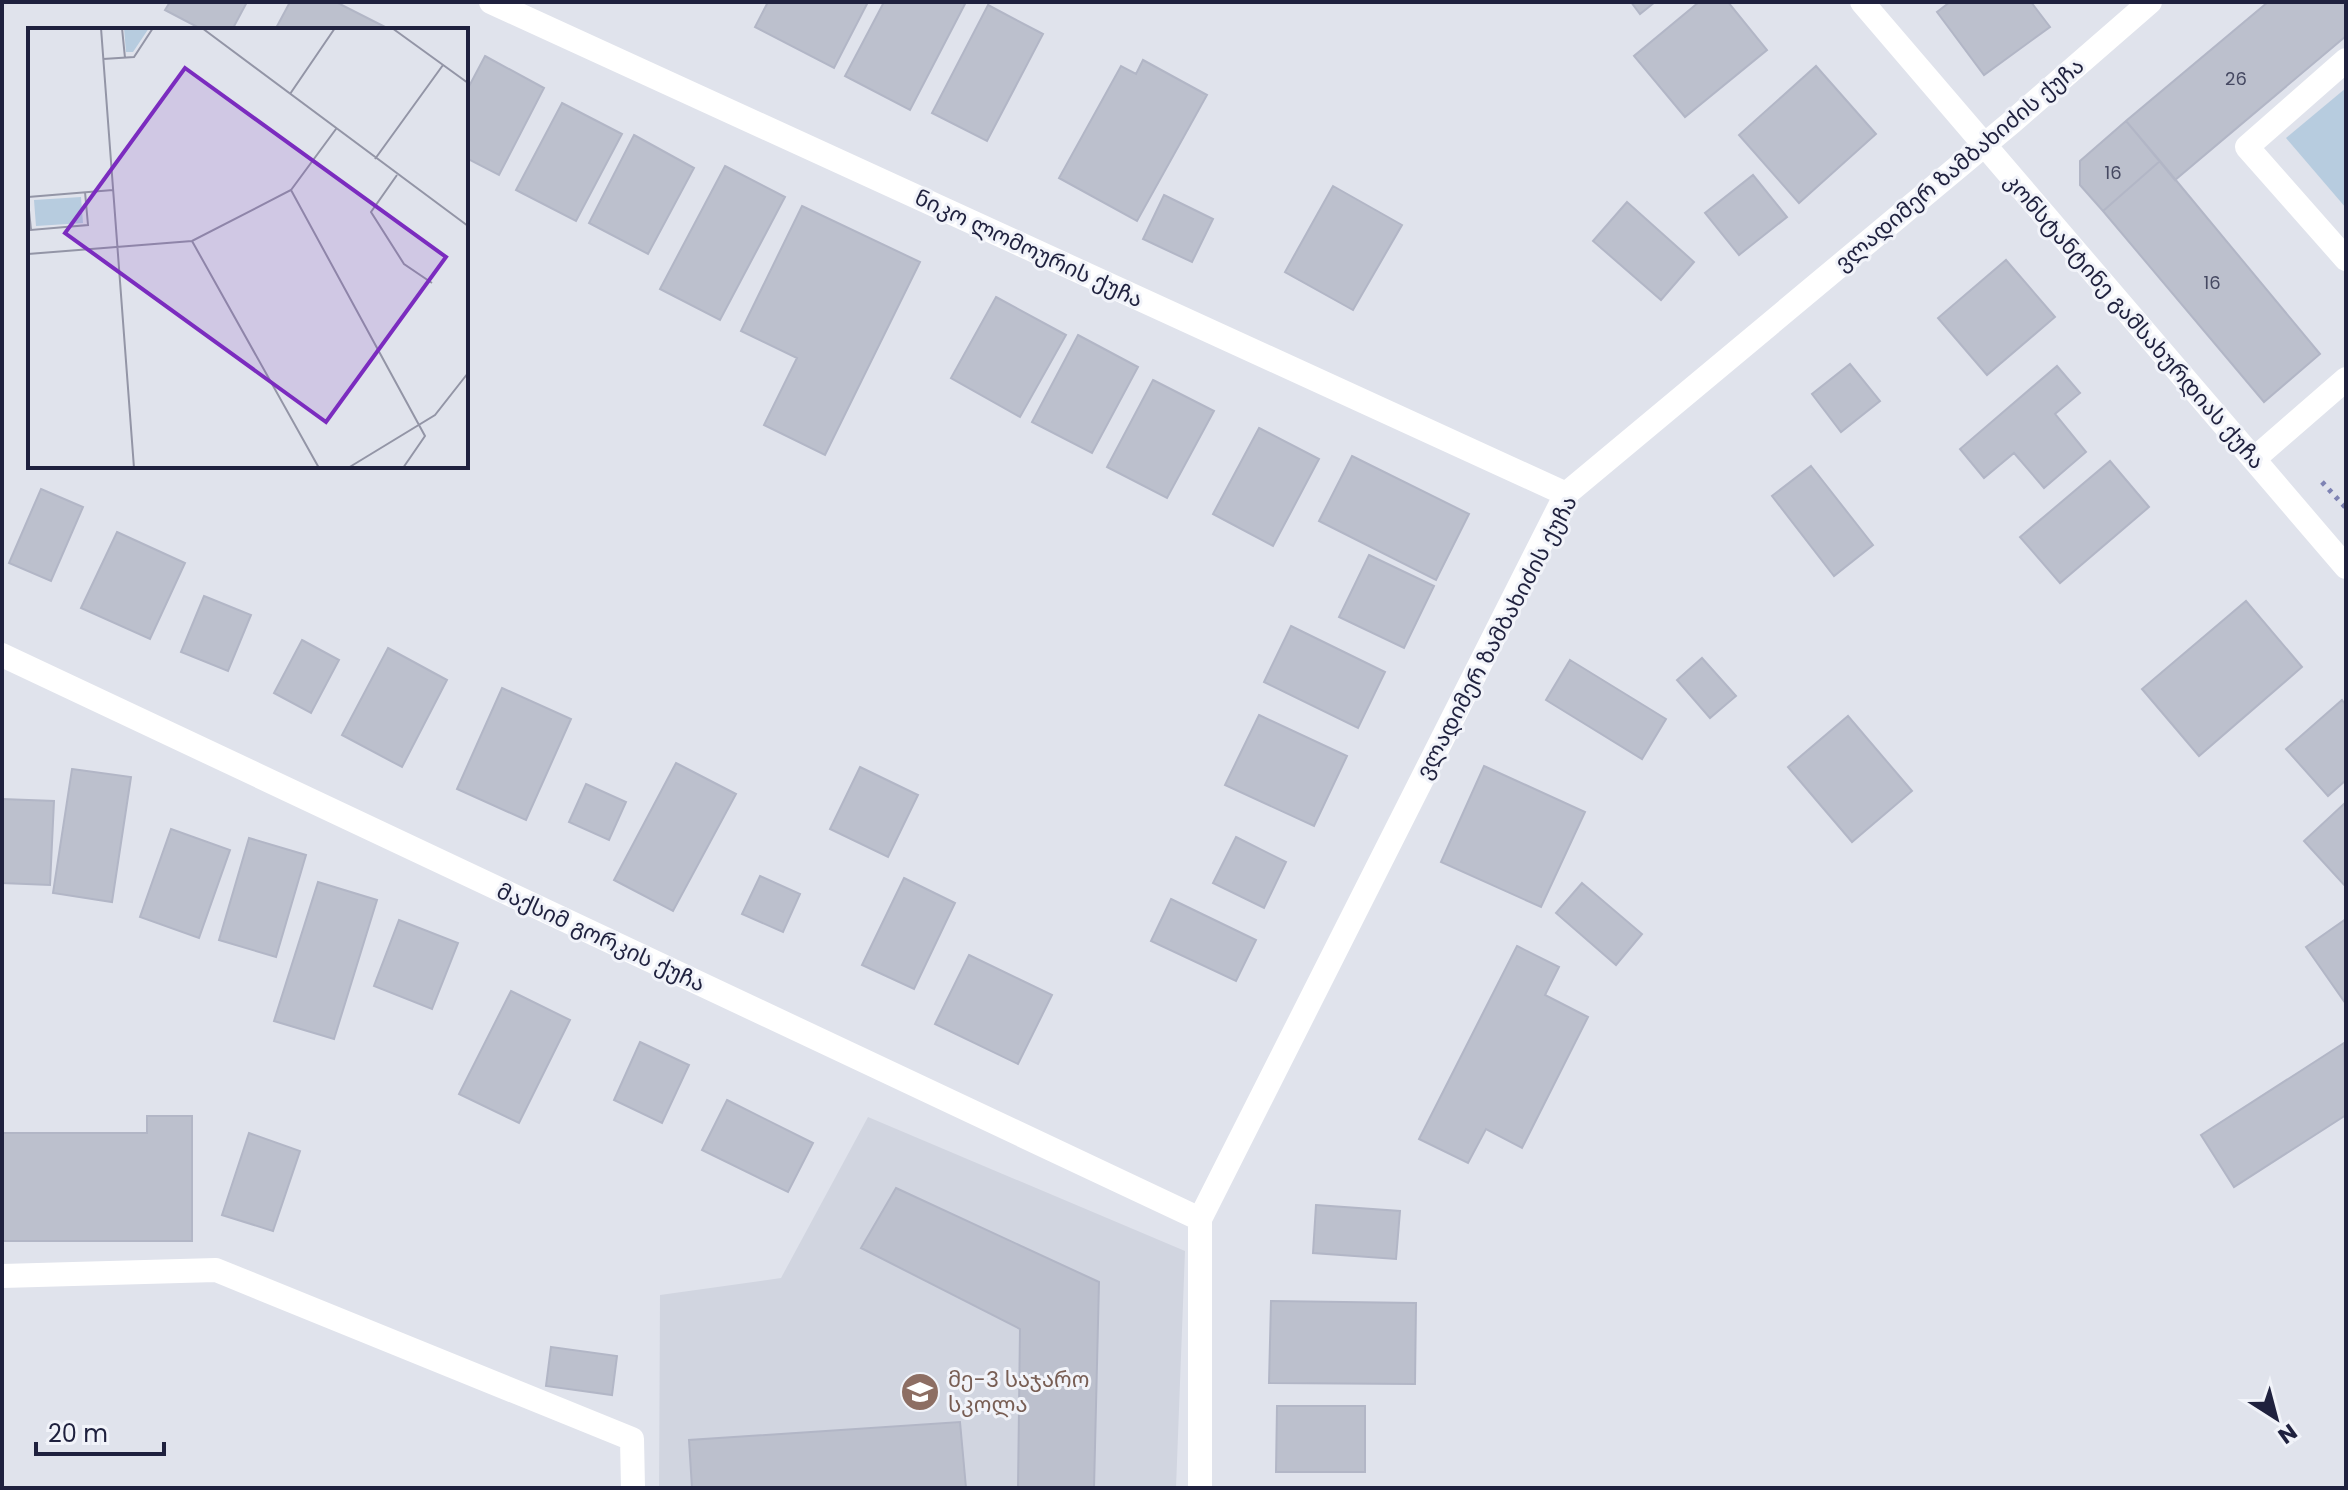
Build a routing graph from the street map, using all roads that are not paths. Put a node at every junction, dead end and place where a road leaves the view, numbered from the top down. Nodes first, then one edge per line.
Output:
1 (491, 2) edge
2 (1862, 2) edge
3 (2150, 2) edge
4 (2346, 60) edge
5 (1983, 144) junction
6 (2346, 259) edge
7 (2346, 379) edge
8 (2254, 459) junction
9 (1566, 494) junction
10 (2346, 567) edge
11 (2, 655) edge
12 (1200, 1219) junction
13 (2, 1276) edge
14 (633, 1488) edge
15 (1200, 1488) edge

1 - 9 street, ნიკო ლომოურის ქუჩა
2 - 5 street, კონსტანტინე გამსახურდიას ქუჩა
3 - 5 street, ვლადიმერ ზამბახიძის ქუჩა
4 - 6 street
5 - 8 street, კონსტანტინე გამსახურდიას ქუჩა
5 - 9 street, ვლადიმერ ზამბახიძის ქუჩა
7 - 8 street
8 - 10 street, კონსტანტინე გამსახურდიას ქუჩა
9 - 12 street, ვლადიმერ ზამბახიძის ქუჩა
11 - 12 street, მაქსიმ გორკის ქუჩა
12 - 15 street, ვლადიმერ ზამბახიძის ქუჩა
13 - 14 street

